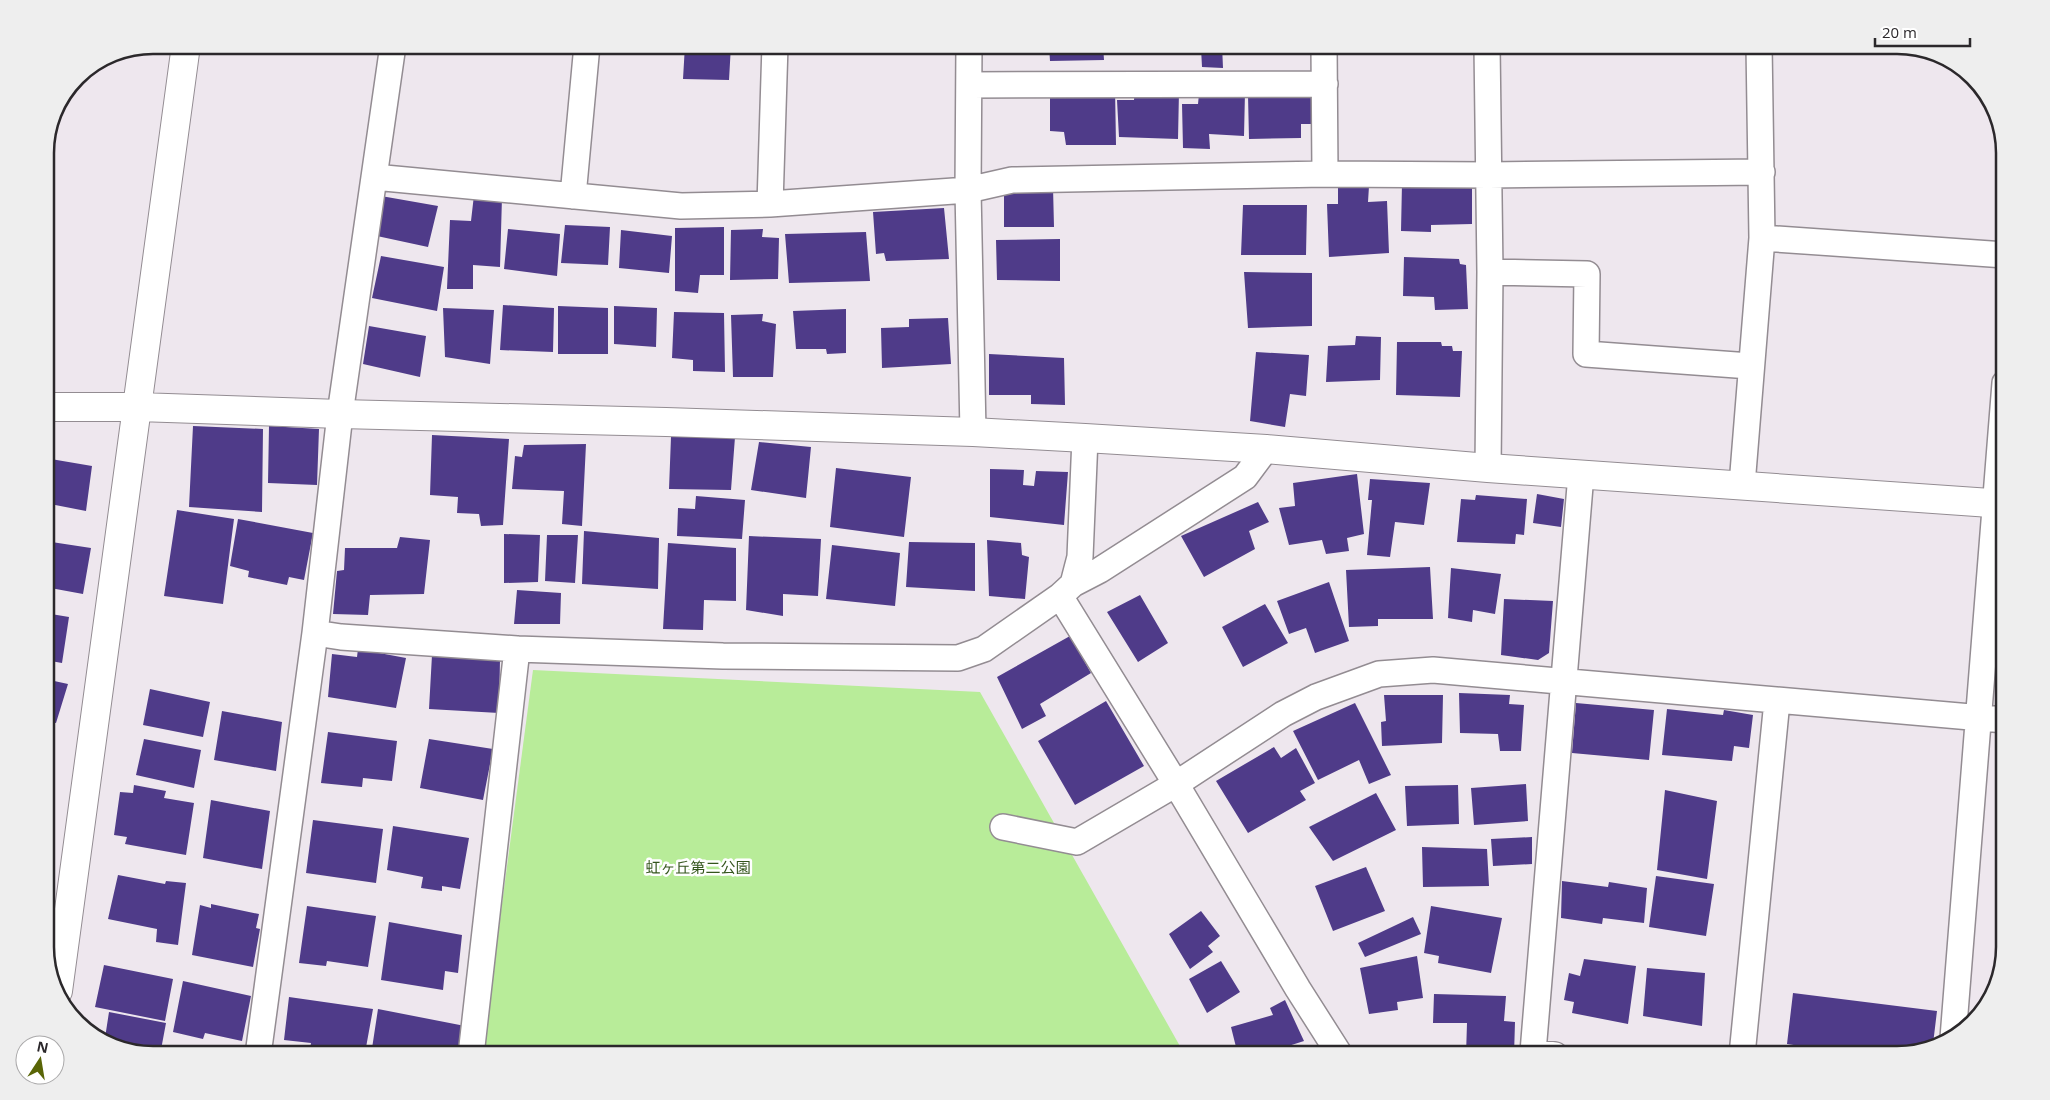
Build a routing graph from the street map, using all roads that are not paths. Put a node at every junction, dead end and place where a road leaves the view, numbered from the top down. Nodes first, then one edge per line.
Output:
1 (185, 54) edge
2 (393, 54) edge
3 (586, 54) edge
4 (774, 54) edge
5 (969, 54) edge
6 (1324, 54) edge
7 (1487, 54) edge
8 (1759, 54) edge
9 (1325, 84) junction
10 (970, 85) junction
11 (1762, 172) junction
12 (1325, 174) junction
13 (1489, 175) junction
14 (374, 177) junction
15 (968, 190) junction
16 (573, 196) junction
17 (770, 204) junction
18 (1762, 238) junction
19 (1996, 254) edge
20 (1490, 272) junction
21 (1750, 366) junction
22 (54, 407) edge
23 (138, 407) junction
24 (340, 414) junction
25 (973, 432) junction
26 (1085, 438) junction
27 (1266, 448) junction
28 (1488, 468) junction
29 (1581, 474) junction
30 (1742, 485) junction
31 (1996, 504) edge
32 (1996, 543) edge
33 (1066, 590) junction
34 (315, 633) junction
35 (517, 649) junction
36 (1562, 681) junction
37 (1777, 701) junction
38 (1978, 717) junction
39 (1996, 719) edge
40 (1176, 784) junction
41 (1003, 827) dead end
42 (59, 980) edge
43 (1954, 1029) edge
44 (259, 1046) edge
45 (472, 1046) edge
46 (1334, 1046) edge
47 (1533, 1046) edge
48 (1743, 1046) edge

1 - 23 street
2 - 14 street
3 - 16 street
4 - 17 street
5 - 10 street
6 - 9 street
7 - 13 street
8 - 11 street
9 - 10 street
9 - 12 street
10 - 15 street
11 - 13 street
11 - 18 street
12 - 13 street
12 - 15 street
13 - 20 street
14 - 16 street
14 - 24 street
15 - 17 street
15 - 25 street
16 - 17 street
18 - 19 street
18 - 21 street
20 - 21 street
20 - 28 street
21 - 30 street
22 - 23 street
23 - 24 street
23 - 42 street
24 - 25 street
24 - 34 street
25 - 26 street
26 - 27 street
26 - 33 street
27 - 28 street
27 - 33 street
28 - 29 street
29 - 30 street
29 - 36 street
30 - 31 street
32 - 38 street
33 - 35 street
33 - 40 street
34 - 35 street
34 - 44 street
35 - 45 street
36 - 37 street
36 - 40 street
36 - 47 street
37 - 38 street
37 - 48 street
38 - 39 street
38 - 43 street
40 - 41 street
40 - 46 street

